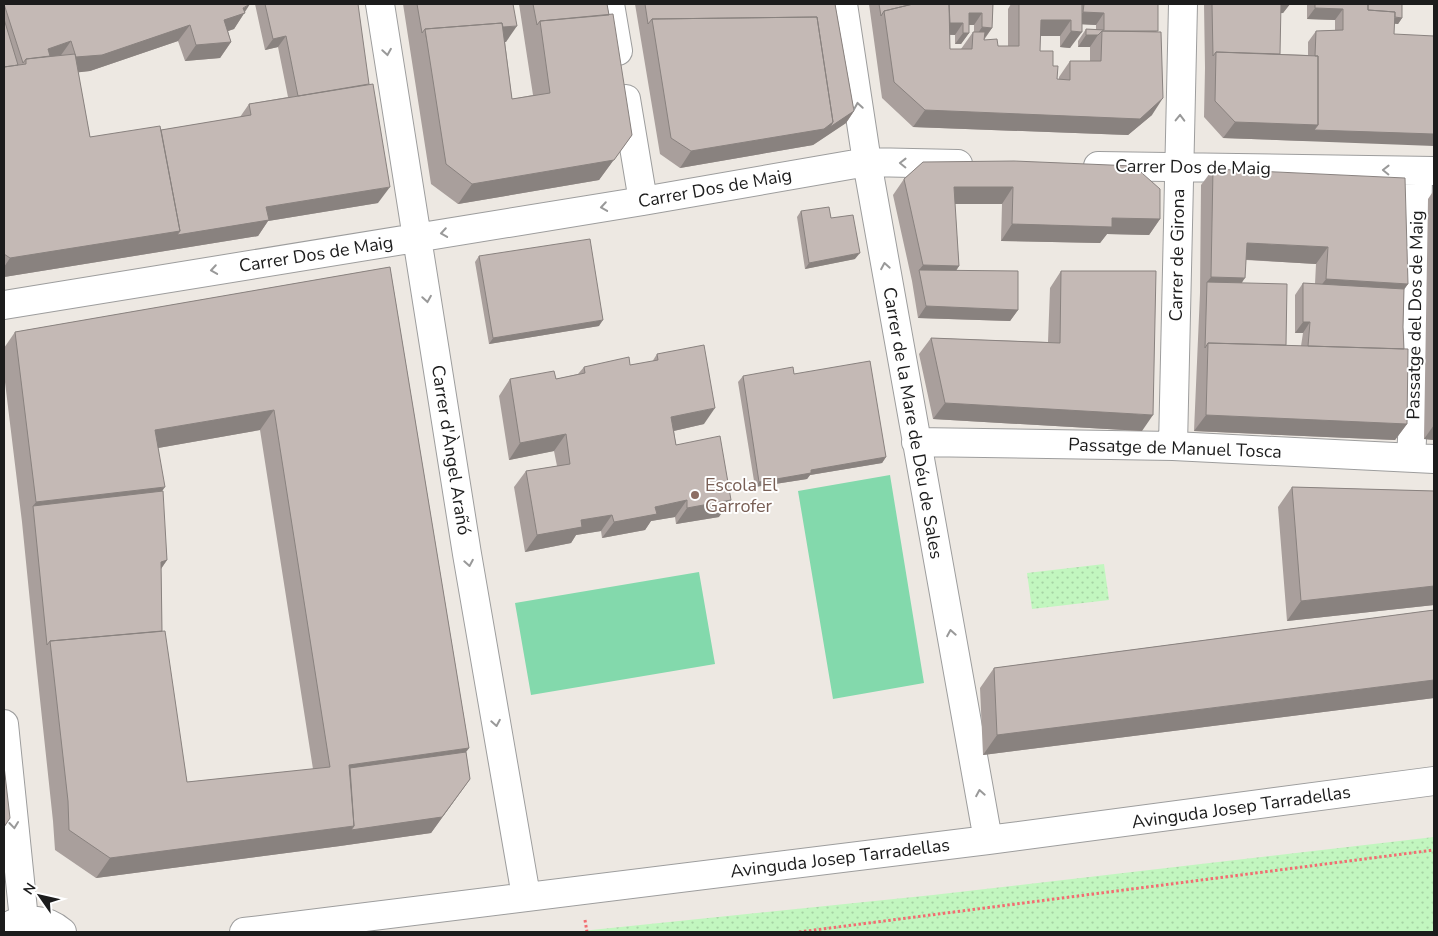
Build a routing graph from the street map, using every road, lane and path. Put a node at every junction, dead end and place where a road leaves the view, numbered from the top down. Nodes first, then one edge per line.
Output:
1 (380, 4) edge
2 (610, 4) edge
3 (843, 4) edge
4 (1183, 4) edge
5 (866, 162) junction
6 (984, 164) edge
7 (1072, 166) edge
8 (1179, 167) junction
9 (1426, 171) edge
10 (643, 201) junction
11 (417, 237) junction
12 (4, 305) edge
13 (916, 442) junction
14 (1173, 446) junction
15 (1423, 459) edge
16 (4, 724) edge
17 (1434, 781) edge
18 (988, 840) junction
19 (1434, 850) edge
20 (526, 896) junction
21 (14, 924) edge
22 (62, 932) edge
23 (244, 932) edge
24 (799, 932) edge

1 -> 11 street, Carrer d'Àngel Arañó
2 - 10 street
5 -> 3 street, Carrer de la Mare de Déu de Sales
8 -> 4 street, Carrer de Girona
6 -> 5 street, Carrer Dos de Maig
5 - 10 street, Carrer Dos de Maig
13 -> 5 street, Carrer de la Mare de Déu de Sales
7 - 8 street, Carrer Dos de Maig
9 -> 8 street, Carrer Dos de Maig
8 - 14 street, Carrer de Girona
9 - 15 street, Passatge del Dos de Maig
10 -> 11 street, Carrer Dos de Maig
11 -> 12 street, Carrer Dos de Maig
11 -> 20 street, Carrer d'Àngel Arañó
13 - 14 street, Passatge de Manuel Tosca
18 -> 13 street, Carrer de la Mare de Déu de Sales
14 - 15 street, Passatge de Manuel Tosca
16 -> 21 street
17 - 18 street, Avinguda Josep Tarradellas
18 - 20 street, Avinguda Josep Tarradellas
19 - 24 path
20 - 23 street, Avinguda Josep Tarradellas
21 - 22 street

